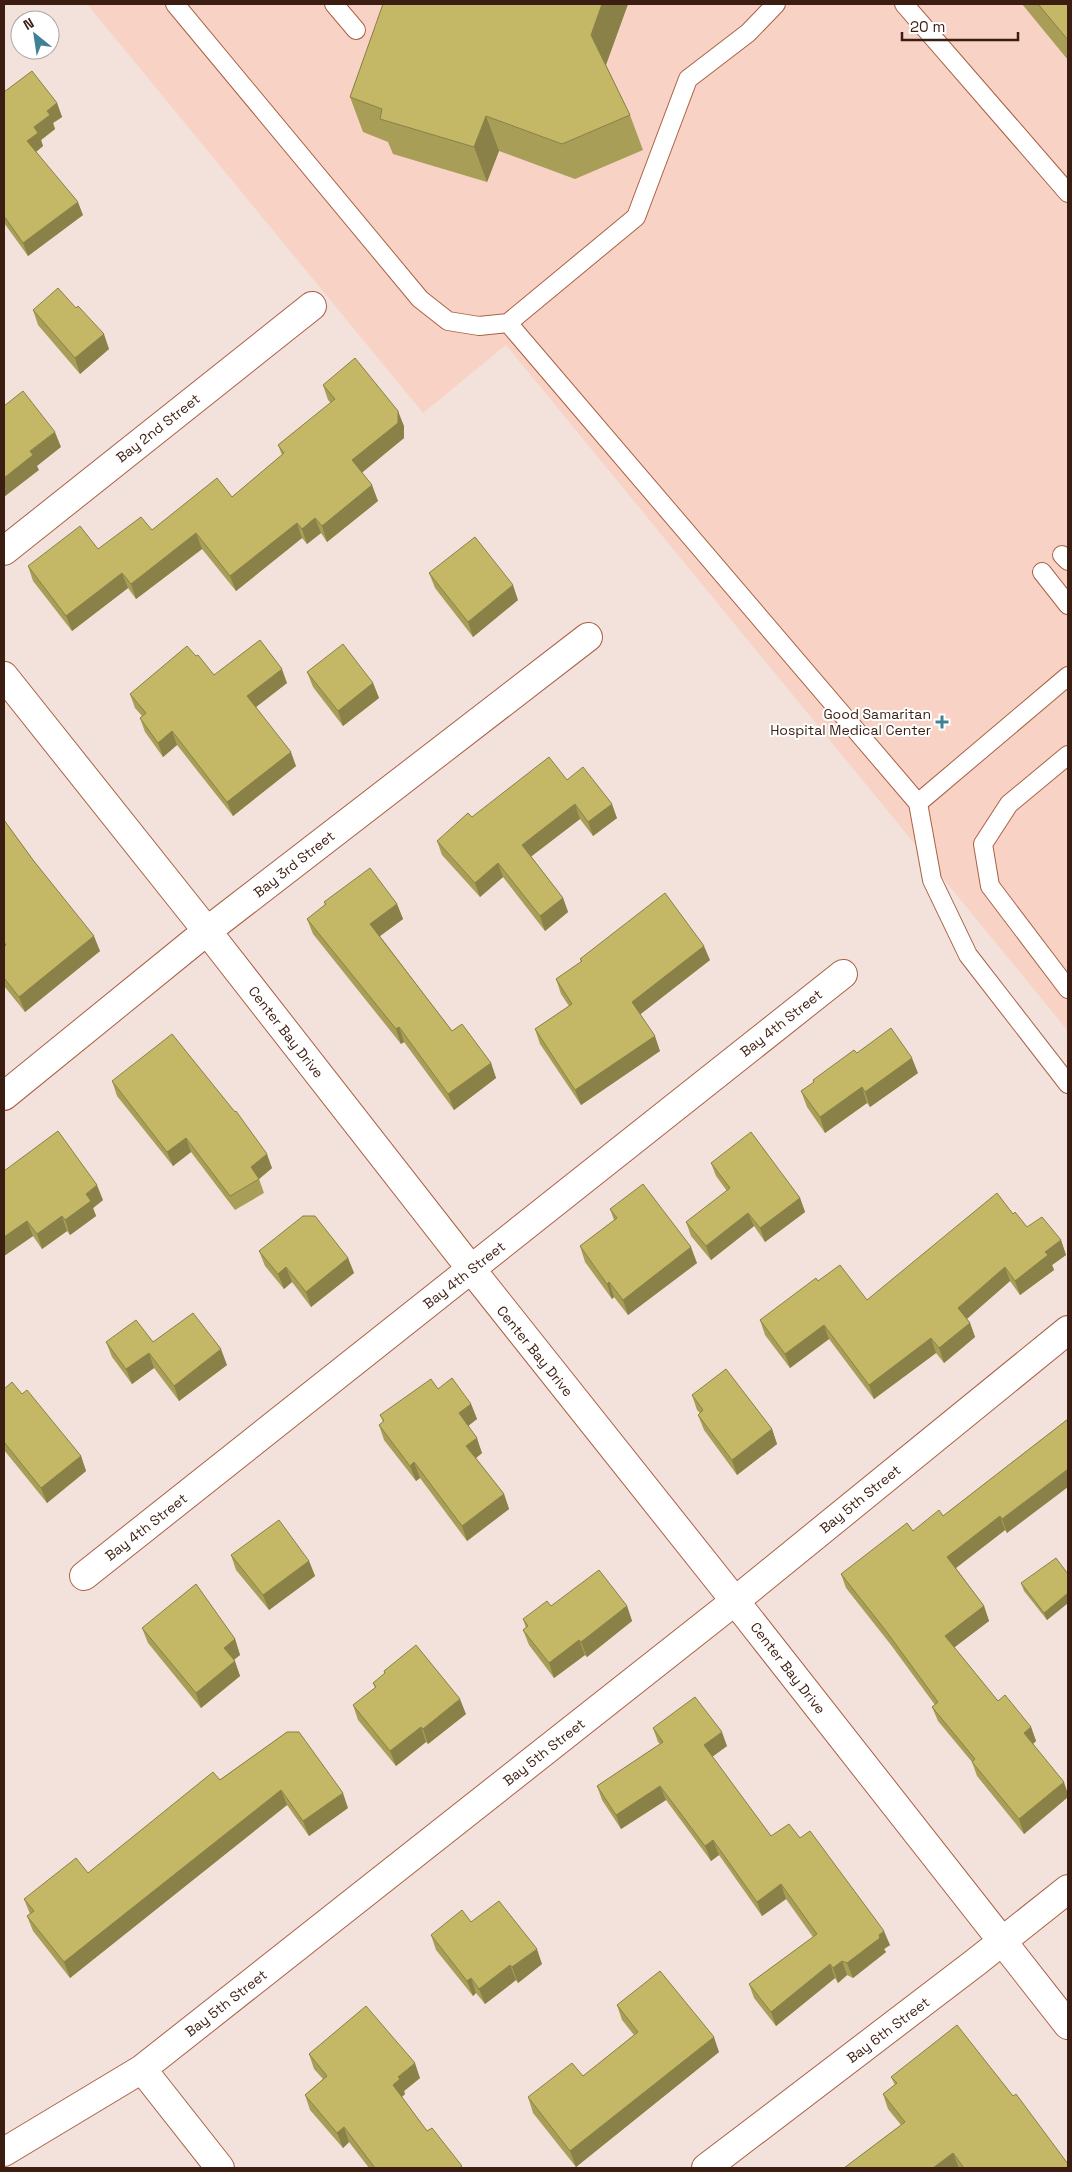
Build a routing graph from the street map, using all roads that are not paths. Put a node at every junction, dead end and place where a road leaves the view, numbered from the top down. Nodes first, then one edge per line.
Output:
1 (175, 4) edge
2 (334, 4) edge
3 (776, 4) edge
4 (904, 4) edge
5 (356, 30) dead end
6 (1068, 193) edge
7 (312, 306) dead end
8 (508, 323) junction
9 (4, 551) edge
10 (1042, 572) dead end
11 (1068, 605) edge
12 (588, 637) dead end
13 (4, 676) edge
14 (1068, 676) edge
15 (1068, 755) edge
16 (918, 803) junction
17 (207, 931) junction
18 (843, 974) dead end
19 (1068, 990) edge
20 (1068, 1084) edge
21 (4, 1096) edge
22 (470, 1270) junction
23 (1068, 1330) edge
24 (84, 1576) dead end
25 (736, 1601) junction
26 (1068, 1889) edge
27 (1002, 1942) junction
28 (1068, 2025) edge
29 (142, 2069) junction
30 (5, 2149) edge
31 (220, 2168) edge
32 (706, 2168) edge

1 - 8 lane
2 - 5 lane
3 - 8 lane
4 - 6 lane
7 - 9 street, Bay 2nd Street
8 - 16 lane
10 - 11 lane
12 - 17 street, Bay 3rd Street
13 - 17 street, Center Bay Drive
14 - 16 lane
15 - 19 lane
16 - 20 lane
17 - 21 street, Bay 3rd Street
17 - 22 street, Center Bay Drive
18 - 22 street, Bay 4th Street
22 - 24 street, Bay 4th Street
22 - 25 street, Center Bay Drive
23 - 25 street, Bay 5th Street
25 - 27 street, Center Bay Drive
25 - 29 street, Bay 5th Street
26 - 27 street, Bay 6th Street
27 - 28 street, Center Bay Drive
27 - 32 street, Bay 6th Street
29 - 30 street, Bay 5th Street
29 - 31 street

